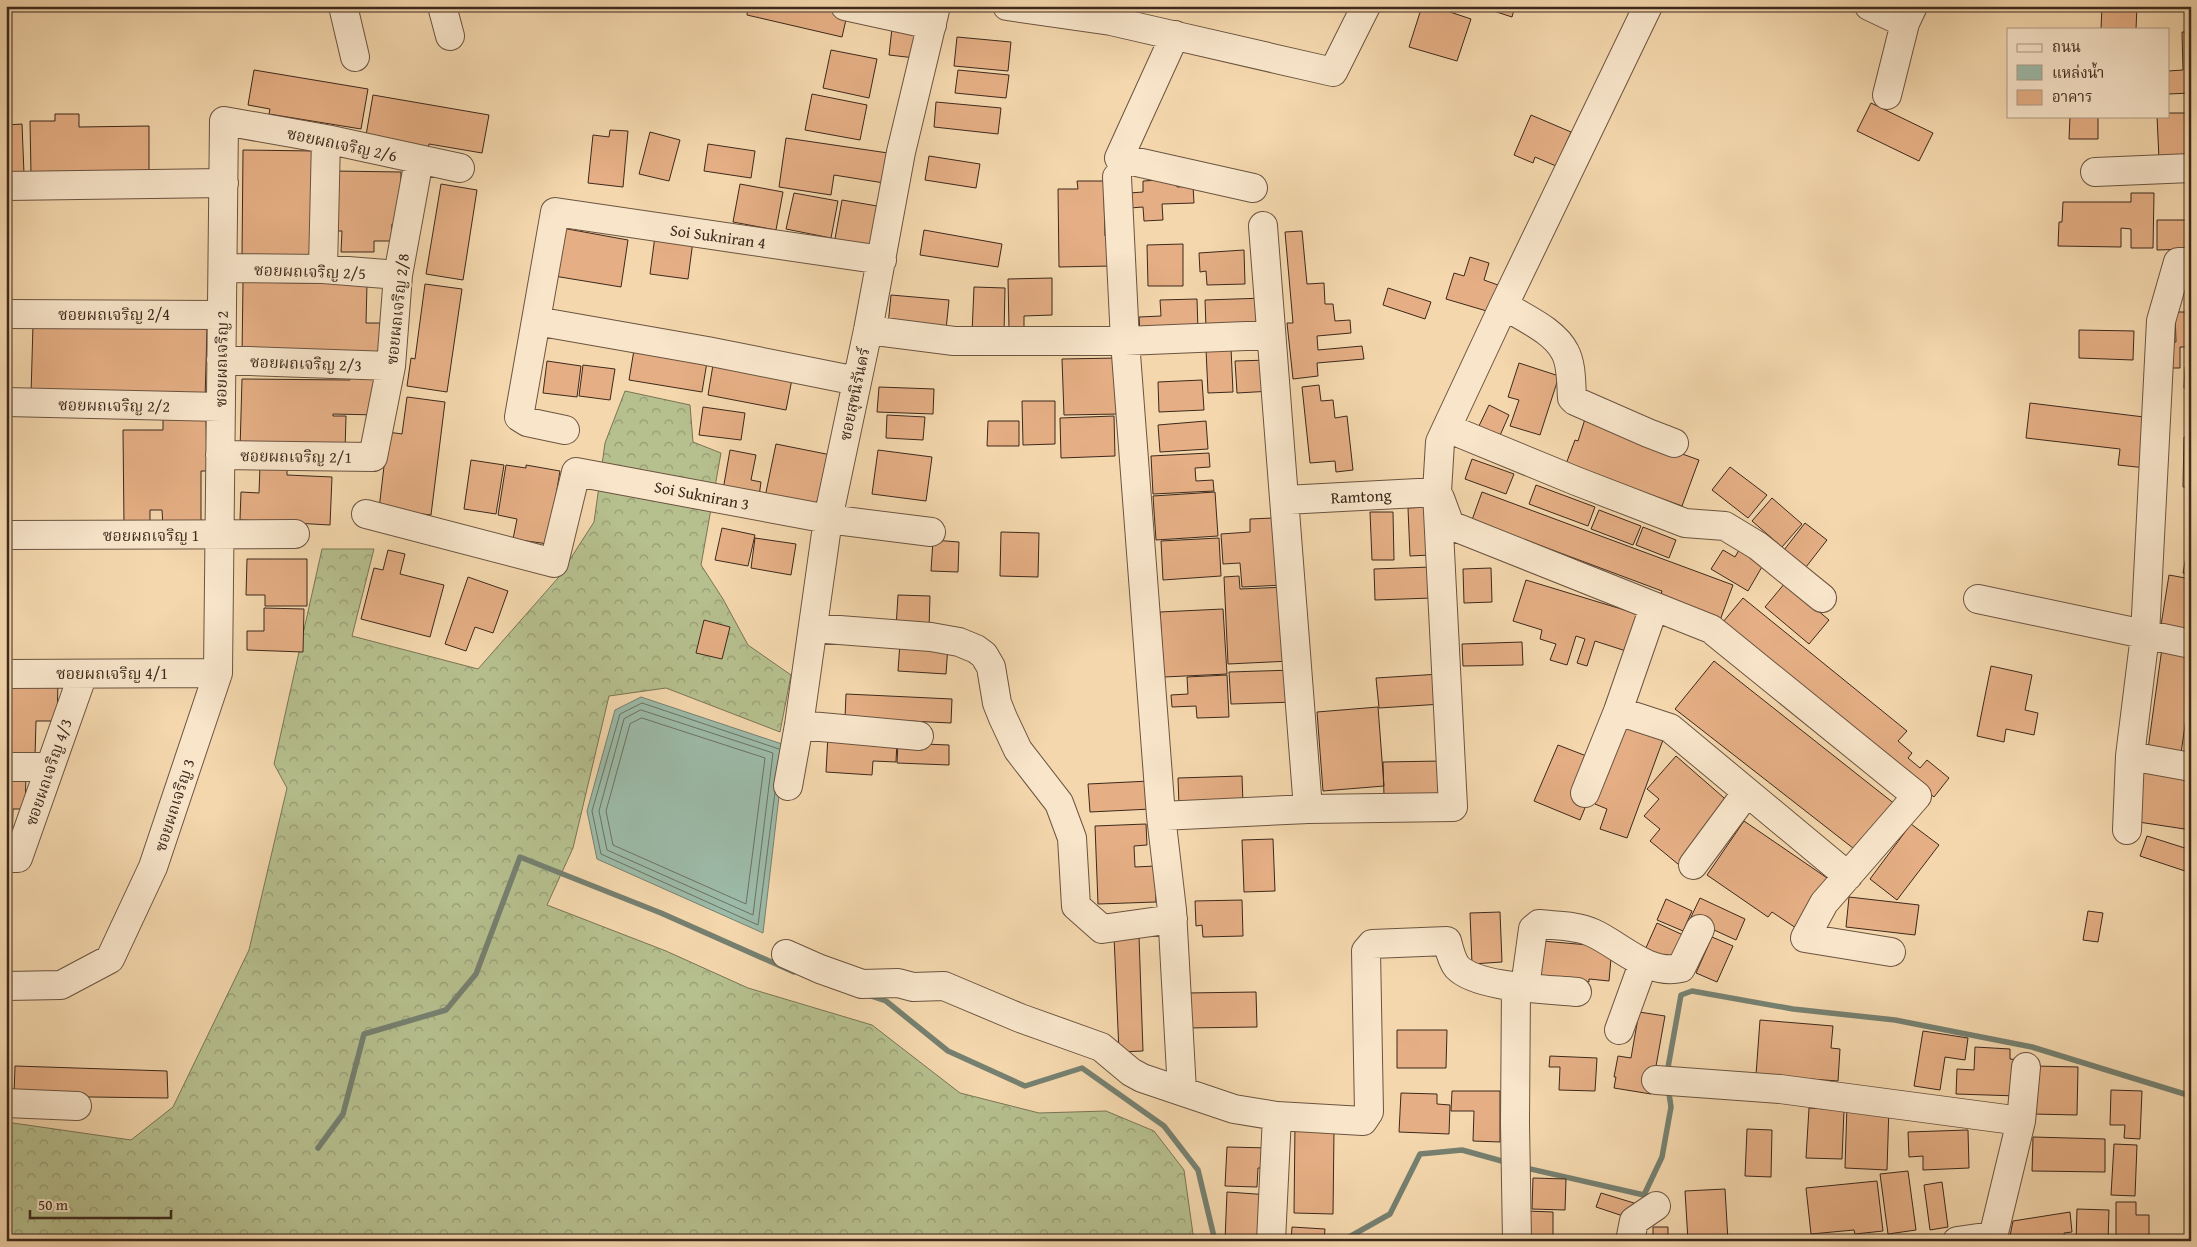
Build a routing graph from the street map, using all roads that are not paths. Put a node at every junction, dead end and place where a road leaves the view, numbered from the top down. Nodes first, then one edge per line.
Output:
1 (343, 6) edge
2 (442, 6) edge
3 (844, 6) edge
4 (1007, 6) edge
5 (1366, 6) edge
6 (1648, 6) edge
7 (1869, 6) edge
8 (1909, 15) edge
9 (934, 16) edge
10 (450, 36) dead end
11 (1175, 36) junction
12 (355, 57) dead end
13 (1887, 96) dead end
14 (224, 121) joint
15 (326, 139) junction
16 (419, 160) junction
17 (460, 168) dead end
18 (2191, 168) edge
19 (2095, 172) dead end
20 (1117, 177) dead end
21 (224, 183) junction
22 (6, 186) edge
23 (1253, 188) dead end
24 (1263, 226) dead end
25 (882, 260) junction
26 (2191, 262) edge
27 (223, 268) junction
28 (323, 269) junction
29 (398, 275) junction
30 (1504, 306) junction
31 (6, 314) edge
32 (222, 314) junction
33 (536, 321) junction
34 (868, 330) junction
35 (1270, 335) junction
36 (1126, 341) junction
37 (221, 360) junction
38 (391, 366) junction
39 (856, 381) junction
40 (6, 402) edge
41 (221, 407) junction
42 (1447, 428) junction
43 (564, 430) dead end
44 (1674, 443) dead end
45 (220, 454) junction
46 (373, 457) joint
47 (1437, 492) junction
48 (1285, 500) junction
49 (366, 514) dead end
50 (828, 519) junction
51 (931, 532) dead end
52 (6, 534) edge
53 (295, 534) dead end
54 (219, 535) junction
55 (1822, 598) dead end
56 (1978, 599) dead end
57 (1654, 607) junction
58 (813, 628) junction
59 (2146, 636) junction
60 (2191, 644) edge
61 (218, 673) junction
62 (6, 674) edge
63 (83, 674) junction
64 (1618, 711) junction
65 (799, 726) junction
66 (919, 736) dead end
67 (2130, 756) junction
68 (6, 767) edge
69 (49, 767) junction
70 (2191, 767) edge
71 (788, 786) dead end
72 (1747, 792) junction
73 (1585, 793) dead end
74 (1308, 809) junction
75 (1161, 816) junction
76 (2127, 830) dead end
77 (6, 858) edge
78 (1693, 865) dead end
79 (1848, 876) junction
80 (1173, 919) junction
81 (1700, 929) dead end
82 (1891, 952) dead end
83 (786, 954) dead end
84 (1643, 964) junction
85 (6, 986) edge
86 (1520, 986) junction
87 (1577, 992) dead end
88 (1619, 1030) dead end
89 (2026, 1067) dead end
90 (1656, 1080) dead end
91 (1182, 1091) junction
92 (6, 1104) edge
93 (78, 1106) dead end
94 (1277, 1116) junction
95 (2020, 1122) junction
96 (1656, 1206) dead end
97 (1992, 1239) edge
98 (1272, 1241) edge
99 (1517, 1241) edge
100 (1630, 1241) edge
101 (1957, 1241) edge

1 - 12 street
2 - 10 street
3 - 9 street
4 - 11 street
5 - 11 street
6 - 30 street
7 - 8 street
8 - 13 street
9 - 25 street, ซอยสุขนิรันดร์
11 - 23 street
14 - 15 street, ซอยผถเจริญ 2/6
14 - 21 street, ซอยผถเจริญ 2
15 - 16 street, ซอยผถเจริญ 2/6
15 - 28 street
16 - 17 street, ซอยผถเจริญ 2/6
16 - 29 street, ซอยผถเจริญ 2/8
18 - 19 street
20 - 36 street
21 - 22 street
21 - 27 street, ซอยผถเจริญ 2
24 - 35 street
25 - 33 street, Soi Sukniran 4
25 - 34 street, ซอยสุขนิรันดร์
26 - 59 street
27 - 28 street, ซอยผถเจริญ 2/5
27 - 32 street, ซอยผถเจริญ 2
28 - 29 street, ซอยผถเจริญ 2/5
29 - 38 street, ซอยผถเจริญ 2/8
30 - 42 street
30 - 44 street
31 - 32 street, ซอยผถเจริญ 2/4
32 - 37 street, ซอยผถเจริญ 2
33 - 39 street
33 - 43 street
34 - 36 street
34 - 39 street, ซอยสุขนิรันดร์
35 - 36 street
35 - 48 street
36 - 75 street
37 - 38 street, ซอยผถเจริญ 2/3
37 - 41 street, ซอยผถเจริญ 2
38 - 46 street, ซอยผถเจริญ 2/8
39 - 50 street, ซอยสุขนิรันดร์
40 - 41 street, ซอยผถเจริญ 2/2
41 - 45 street, ซอยผถเจริญ 2
42 - 47 street
42 - 55 street
45 - 46 street, ซอยผถเจริญ 2/1
45 - 54 street, ซอยผถเจริญ 2
47 - 48 street, Ramtong
47 - 57 street
47 - 74 street
48 - 74 street
49 - 50 street, Soi Sukniran 3
50 - 51 street, Soi Sukniran 3
50 - 58 street, ซอยสุขนิรันดร์
52 - 54 street, ซอยผถเจริญ 1
53 - 54 street, ซอยผถเจริญ 1
54 - 61 street, ซอยผถเจริญ 3
56 - 59 street
57 - 64 street
57 - 79 street
58 - 65 street, ซอยสุขนิรันดร์
58 - 80 street
59 - 60 street
59 - 67 street
61 - 63 street, ซอยผถเจริญ 4/1
61 - 85 street, ซอยผถเจริญ 3
62 - 63 street, ซอยผถเจริญ 4/1
63 - 69 street, ซอยผถเจริญ 4/3
64 - 72 street
64 - 73 street
65 - 66 street
65 - 71 street, ซอยสุขนิรันดร์
67 - 70 street
67 - 76 street
68 - 69 street
69 - 77 street, ซอยผถเจริญ 4/3
72 - 78 street
72 - 79 street
74 - 75 street
75 - 80 street
79 - 82 street
80 - 91 street
81 - 84 street
83 - 91 street
84 - 86 street
84 - 88 street
86 - 87 street
86 - 94 street
86 - 99 street
89 - 95 street
90 - 95 street
91 - 94 street
92 - 93 street
94 - 98 street
95 - 97 street
96 - 100 street
97 - 101 street

